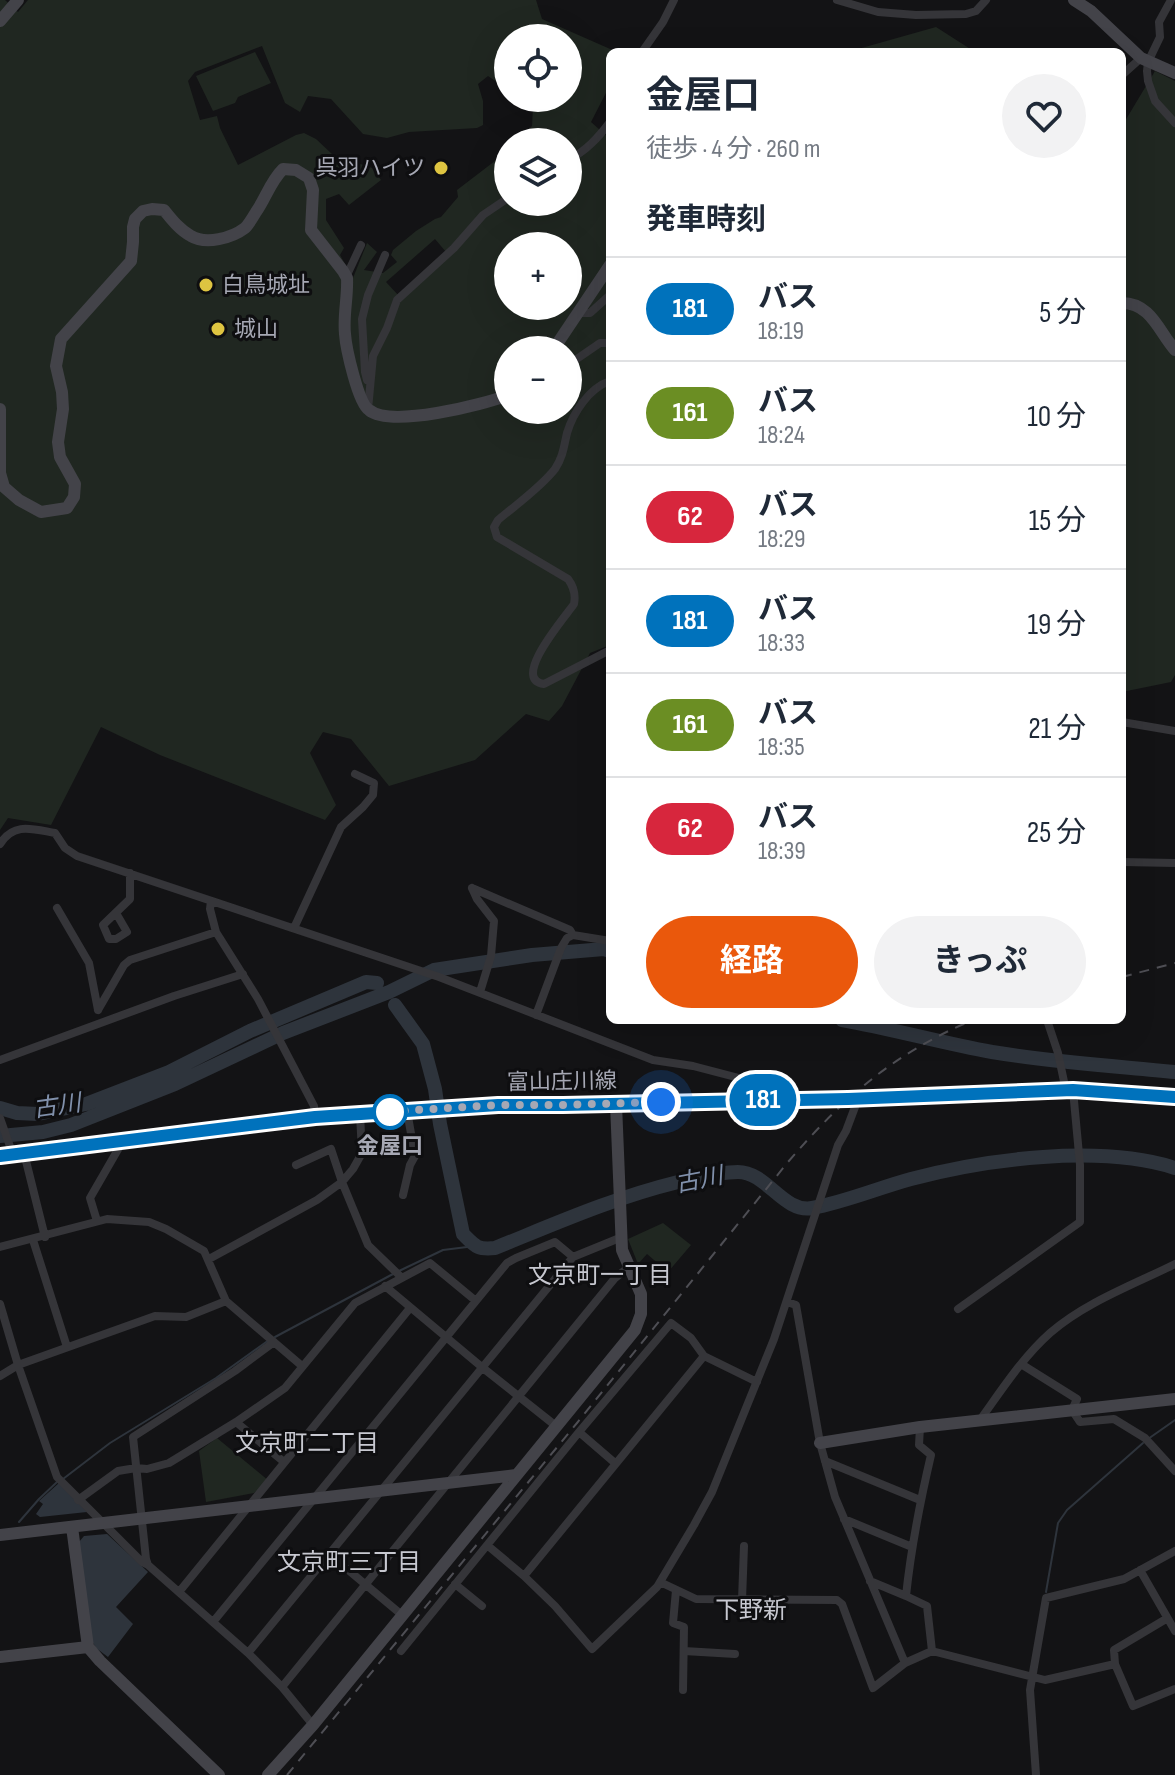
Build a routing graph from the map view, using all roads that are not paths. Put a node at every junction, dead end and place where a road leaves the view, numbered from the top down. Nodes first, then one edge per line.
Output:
1 (18, 0) edge
2 (674, 0) edge
3 (837, 0) edge
4 (986, 0) edge
5 (1074, 0) edge
6 (1171, 0) edge
7 (0, 21) edge
8 (645, 48) edge
9 (1144, 60) junction
10 (1126, 72) edge
11 (1175, 73) edge
12 (1175, 123) edge
13 (606, 127) edge
14 (582, 152) edge
15 (494, 208) edge
16 (361, 245) dead end
17 (385, 255) dead end
18 (606, 271) edge
19 (346, 277) junction
20 (606, 300) edge
21 (1126, 304) edge
22 (582, 308) edge
23 (582, 313) edge
24 (606, 343) edge
25 (1175, 350) edge
26 (582, 355) edge
27 (606, 382) edge
28 (369, 388) junction
29 (494, 400) edge
30 (0, 409) edge
31 (368, 410) junction
32 (606, 652) edge
33 (1126, 723) edge
34 (1175, 731) edge
35 (355, 774) dead end
36 (0, 844) edge
37 (1126, 862) edge
38 (1175, 863) edge
39 (130, 873) junction
40 (211, 901) junction
41 (57, 908) dead end
42 (116, 913) dead end
43 (294, 928) junction
44 (216, 932) junction
45 (573, 935) junction
46 (606, 940) edge
47 (243, 974) junction
48 (480, 992) junction
49 (98, 1010) junction
50 (536, 1015) junction
51 (101, 1023) junction
52 (1048, 1024) edge
53 (0, 1060) edge
54 (1070, 1091) junction
55 (1175, 1097) edge
56 (858, 1098) junction
57 (766, 1100) junction
58 (616, 1104) junction
59 (407, 1111) junction
60 (360, 1114) junction
61 (315, 1117) junction
62 (0, 1118) edge
63 (120, 1142) junction
64 (12, 1152) edge
65 (296, 1165) dead end
66 (342, 1182) junction
67 (403, 1195) dead end
68 (97, 1221) junction
69 (45, 1237) junction
70 (622, 1237) junction
71 (33, 1240) junction
72 (0, 1247) edge
73 (573, 1257) junction
74 (209, 1259) junction
75 (1175, 1264) edge
76 (629, 1267) junction
77 (401, 1277) junction
78 (385, 1286) junction
79 (226, 1301) junction
80 (476, 1301) junction
81 (787, 1302) junction
82 (410, 1308) junction
83 (1, 1309) edge
84 (958, 1309) dead end
85 (447, 1337) junction
86 (274, 1342) junction
87 (67, 1347) junction
88 (704, 1356) junction
89 (1021, 1364) junction
90 (18, 1365) junction
91 (302, 1366) junction
92 (483, 1368) junction
93 (0, 1376) edge
94 (757, 1382) junction
95 (519, 1397) junction
96 (1175, 1399) edge
97 (1072, 1410) junction
98 (980, 1420) junction
99 (236, 1422) junction
100 (556, 1426) junction
101 (920, 1427) junction
102 (579, 1432) junction
103 (820, 1443) junction
104 (825, 1461) junction
105 (284, 1462) junction
106 (615, 1463) junction
107 (136, 1468) junction
108 (1175, 1471) edge
109 (516, 1475) junction
110 (448, 1483) junction
111 (381, 1491) junction
112 (315, 1498) junction
113 (78, 1500) junction
114 (920, 1500) junction
115 (249, 1506) junction
116 (844, 1518) junction
117 (142, 1519) junction
118 (102, 1523) junction
119 (72, 1527) junction
120 (0, 1535) edge
121 (487, 1545) junction
122 (744, 1546) dead end
123 (912, 1547) junction
124 (1175, 1551) edge
125 (329, 1554) junction
126 (148, 1565) junction
127 (1140, 1570) junction
128 (524, 1576) junction
129 (870, 1581) junction
130 (660, 1582) junction
131 (455, 1584) junction
132 (365, 1585) junction
133 (676, 1590) junction
134 (179, 1592) junction
135 (906, 1596) junction
136 (742, 1600) junction
137 (482, 1606) dead end
138 (402, 1615) junction
139 (1166, 1619) junction
140 (213, 1622) junction
141 (1174, 1629) edge
142 (88, 1647) junction
143 (401, 1651) dead end
144 (684, 1651) junction
145 (932, 1651) junction
146 (248, 1653) junction
147 (735, 1654) dead end
148 (0, 1657) edge
149 (905, 1663) junction
150 (1115, 1664) junction
151 (1033, 1678) junction
152 (282, 1687) junction
153 (1175, 1689) edge
154 (683, 1690) dead end
155 (313, 1725) junction
156 (219, 1775) edge
157 (268, 1775) edge
158 (1036, 1775) edge

1 - 7 street
2 - 8 street
3 - 4 street
5 - 9 street
6 - 9 street
9 - 10 street
9 - 11 street
9 - 12 street
13 - 14 street
15 - 28 street
16 - 19 street
17 - 28 street
18 - 22 street
19 - 30 street
19 - 31 street
20 - 23 street
21 - 25 street
24 - 26 street
27 - 32 street
28 - 31 street
29 - 31 street
33 - 34 street
35 - 43 street
36 - 39 street
37 - 38 street
39 - 40 street
39 - 42 street
40 - 43 street
40 - 44 street
41 - 49 street
43 - 48 street
44 - 47 street
44 - 49 street
45 - 46 street
45 - 48 street
45 - 50 street
47 - 51 street
47 - 61 street
48 - 50 street
49 - 51 street
50 - 57 street
51 - 53 street
52 - 54 street
54 - 55 main road, 富山庄川線
54 - 56 main road, 富山庄川線
54 - 84 street
56 - 57 main road, 富山庄川線
56 - 81 street
57 - 58 main road, 富山庄川線
58 - 59 main road, 富山庄川線
58 - 70 street
59 - 60 main road, 富山庄川線
59 - 67 street
60 - 61 main road, 富山庄川線
60 - 66 street
61 - 63 main road, 富山庄川線
62 - 64 street
63 - 64 main road, 富山庄川線
63 - 68 street
64 - 69 street
65 - 66 street
66 - 74 street
66 - 77 street
68 - 69 street
68 - 74 street
69 - 71 street
70 - 73 street
70 - 76 street
71 - 72 street
71 - 87 street
73 - 80 street
73 - 92 street
74 - 79 street
75 - 89 street
76 - 95 street
76 - 100 street
77 - 78 street
77 - 80 street
78 - 82 street
78 - 91 street
79 - 86 street
79 - 87 street
80 - 85 street
81 - 94 street
81 - 103 street
82 - 85 street
82 - 105 street
83 - 90 street
85 - 92 street
85 - 112 street
86 - 91 street
86 - 107 street
87 - 90 street
88 - 94 street
88 - 102 street
88 - 106 street
89 - 97 street
89 - 98 street
90 - 93 street
90 - 113 street
91 - 99 street
92 - 95 street
92 - 111 street
94 - 130 street
95 - 100 street
95 - 110 street
96 - 97 street
97 - 98 street
97 - 108 street
98 - 101 street
99 - 105 street
99 - 107 street
100 - 109 street
101 - 103 street
101 - 114 street
102 - 106 street
102 - 121 street
103 - 104 street
104 - 114 street
104 - 116 street
105 - 115 street
106 - 128 street
107 - 113 street
107 - 117 street
109 - 110 street
109 - 138 street
110 - 111 street
110 - 132 street
111 - 112 street
111 - 125 street
112 - 115 street
112 - 140 street
113 - 118 street
114 - 123 street
115 - 117 street
115 - 134 street
116 - 123 street
116 - 129 street
117 - 118 street
117 - 126 street
118 - 119 street
118 - 126 street
119 - 120 street
119 - 142 street
121 - 128 street
121 - 131 street
122 - 136 street
123 - 135 street
124 - 127 street
125 - 132 street
125 - 146 street
126 - 134 street
127 - 139 street
127 - 151 street
128 - 130 street
129 - 135 street
129 - 149 street
130 - 133 street
131 - 137 street
131 - 143 street
132 - 138 street
132 - 152 street
133 - 136 street
133 - 144 street
134 - 140 street
135 - 145 street
136 - 149 street
138 - 155 street
139 - 141 street
139 - 150 street
140 - 146 street
142 - 148 street
142 - 156 street
144 - 147 street
144 - 154 street
145 - 149 street
145 - 151 street
146 - 152 street
150 - 151 street
150 - 153 street
151 - 158 street
152 - 155 street
155 - 157 street

